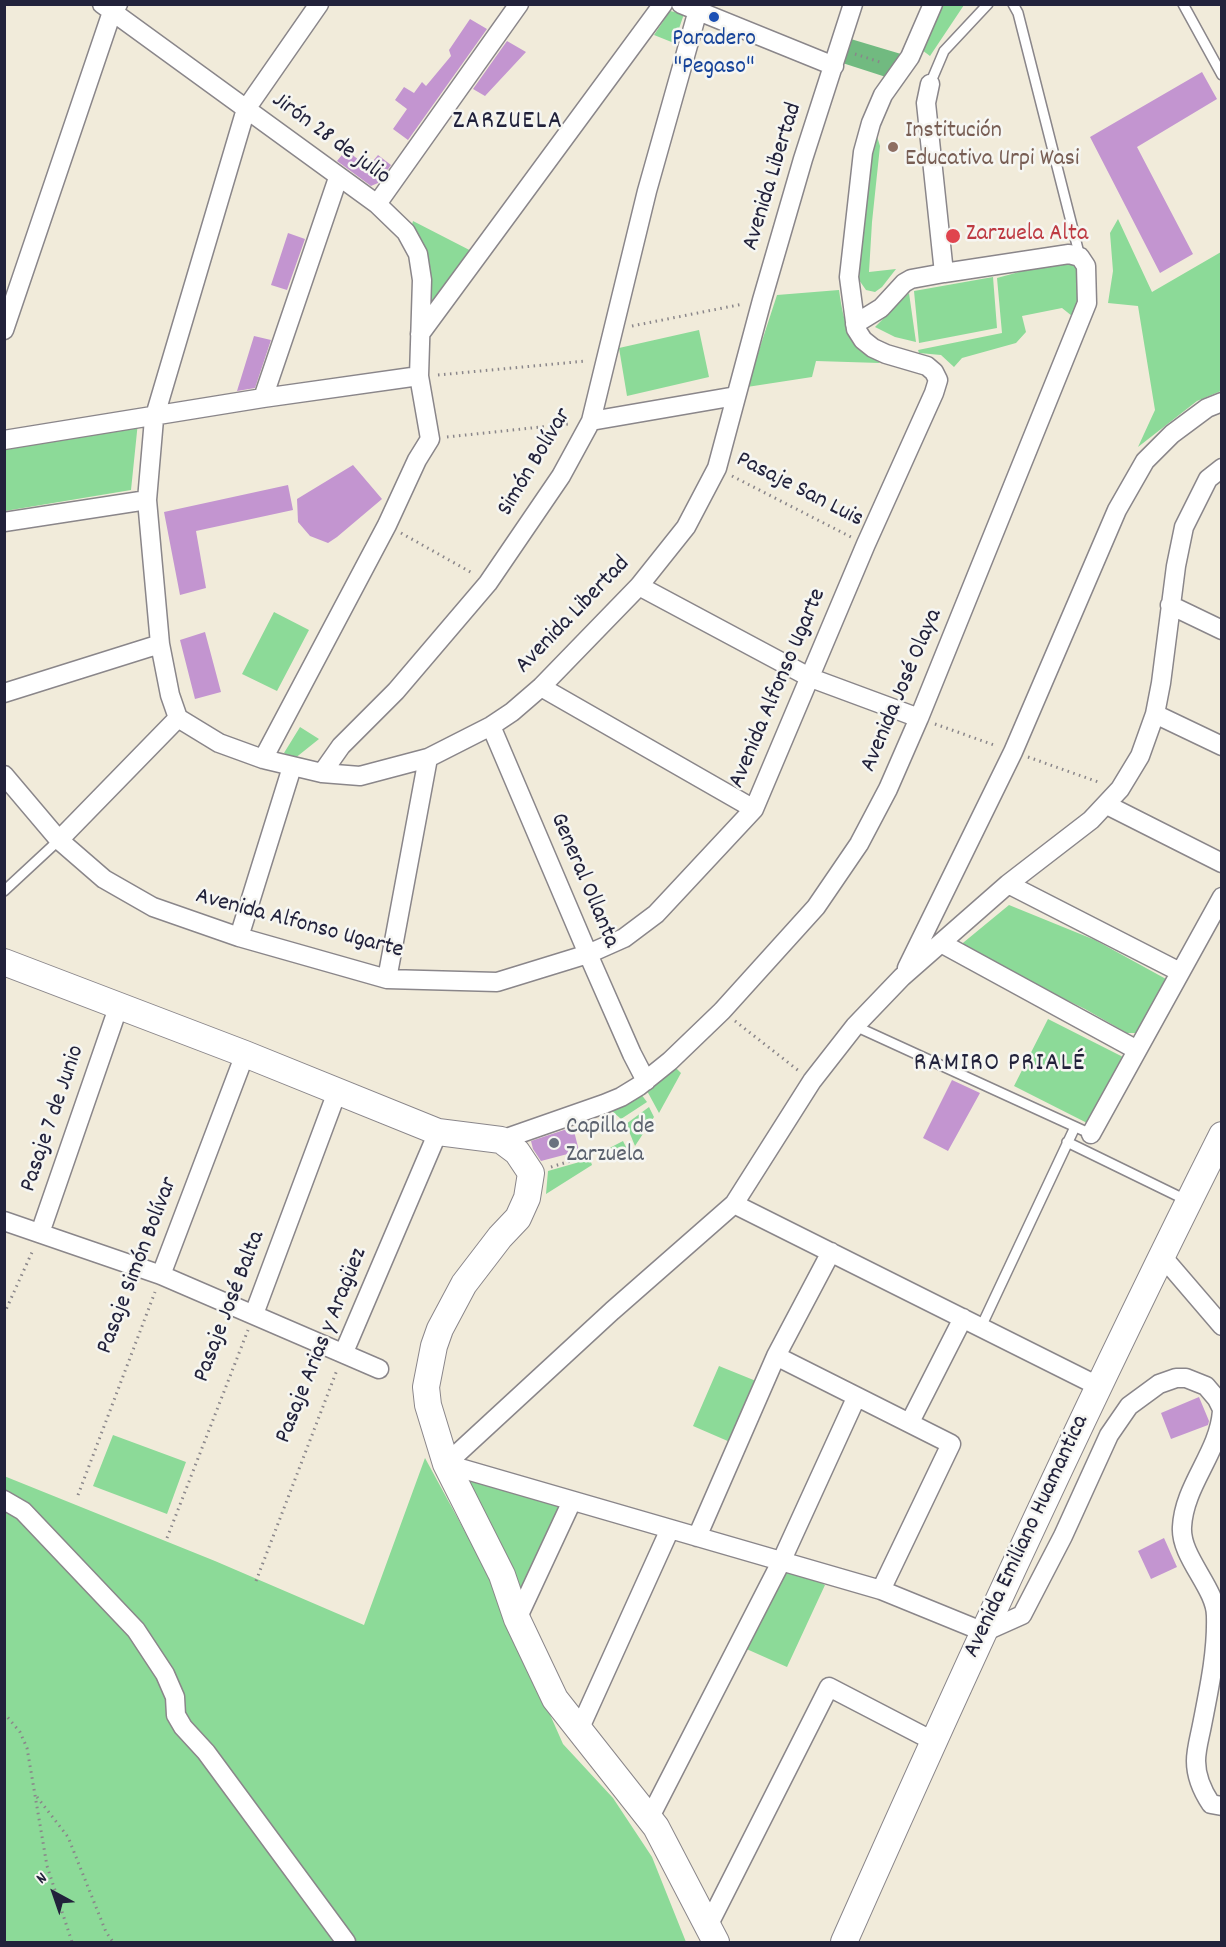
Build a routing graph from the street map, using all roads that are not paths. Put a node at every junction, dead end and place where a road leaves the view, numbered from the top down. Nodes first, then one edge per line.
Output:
1 (319, 4) edge
2 (519, 4) edge
3 (663, 4) edge
4 (854, 4) edge
5 (933, 4) edge
6 (988, 4) edge
7 (1012, 4) edge
8 (1183, 4) edge
9 (111, 7) edge
10 (689, 8) edge
11 (836, 57) junction
12 (1221, 75) edge
13 (930, 84) joint
14 (246, 109) junction
15 (338, 178) junction
16 (377, 204) junction
17 (1080, 256) junction
18 (944, 273) junction
19 (855, 324) junction
20 (4, 330) edge
21 (420, 334) junction
22 (419, 376) junction
23 (736, 396) junction
24 (262, 398) junction
25 (1221, 402) edge
26 (155, 415) junction
27 (591, 421) junction
28 (4, 440) edge
29 (1221, 468) edge
30 (147, 500) junction
31 (4, 522) edge
32 (639, 586) junction
33 (1170, 605) junction
34 (1221, 630) edge
35 (160, 644) junction
36 (811, 678) junction
37 (541, 687) junction
38 (4, 693) edge
39 (1155, 714) junction
40 (178, 718) junction
41 (919, 718) junction
42 (491, 726) junction
43 (1221, 746) edge
44 (428, 758) junction
45 (263, 759) junction
46 (292, 767) junction
47 (322, 773) junction
48 (4, 775) edge
49 (1103, 798) junction
50 (754, 809) junction
51 (59, 840) junction
52 (1221, 863) edge
53 (1008, 884) junction
54 (4, 891) edge
55 (1221, 897) edge
56 (238, 938) junction
57 (941, 943) junction
58 (588, 954) junction
59 (6, 968) edge
60 (1180, 972) junction
61 (902, 977) junction
62 (387, 979) junction
63 (119, 1005) junction
64 (855, 1026) junction
65 (1137, 1050) junction
66 (245, 1054) junction
67 (646, 1081) junction
68 (337, 1092) junction
69 (1083, 1130) junction
70 (438, 1132) junction
71 (1221, 1135) edge
72 (501, 1140) junction
73 (1067, 1143) junction
74 (1188, 1201) junction
75 (734, 1204) junction
76 (4, 1221) edge
77 (40, 1233) junction
78 (831, 1252) junction
79 (1162, 1256) junction
80 (161, 1275) junction
81 (254, 1314) junction
82 (963, 1318) junction
83 (1221, 1326) edge
84 (981, 1327) junction
85 (344, 1352) junction
86 (777, 1356) junction
87 (379, 1369) dead end
88 (1098, 1386) junction
89 (856, 1398) junction
90 (1221, 1410) edge
91 (910, 1422) junction
92 (446, 1464) junction
93 (4, 1500) edge
94 (572, 1501) junction
95 (670, 1529) junction
96 (697, 1537) junction
97 (781, 1562) junction
98 (881, 1590) junction
99 (516, 1619) junction
100 (984, 1632) junction
101 (579, 1730) junction
102 (933, 1741) junction
103 (1221, 1806) edge
104 (649, 1819) junction
105 (712, 1934) edge
106 (346, 1942) edge
107 (844, 1942) edge

1 - 14 street
2 - 16 street
3 - 21 street
4 - 11 street, Avenida Libertad
5 - 19 street
6 - 13 lane
7 - 17 lane
8 - 12 lane
9 - 14 street, Jirón 28 de julio
9 - 20 street
10 - 11 street
10 - 27 street, Simón Bolívar
11 - 23 street, Avenida Libertad
13 - 18 street
14 - 15 street, Jirón 28 de julio
14 - 26 street
15 - 16 street, Jirón 28 de julio
15 - 24 street
16 - 21 street, Jirón 28 de julio
17 - 18 street
17 - 41 street, Avenida José Olaya
18 - 19 street
19 - 36 street, Avenida Alfonso Ugarte
21 - 22 street, Jirón 28 de julio
22 - 24 street
22 - 45 street, Jirón 28 de julio
23 - 27 street
23 - 32 street, Avenida Libertad
24 - 26 street
25 - 61 street
26 - 28 street
26 - 30 street
27 - 47 street, Simón Bolívar
29 - 33 street
30 - 31 street
30 - 35 street
32 - 36 street
32 - 37 street, Avenida Libertad
33 - 34 street
33 - 39 street
35 - 38 street
35 - 40 street
36 - 41 street
36 - 50 street, Avenida Alfonso Ugarte
37 - 42 street, Avenida Libertad
37 - 50 street
39 - 43 street
39 - 49 street
40 - 45 street, Avenida Libertad
40 - 51 street
41 - 67 street, Avenida José Olaya
42 - 44 street, Avenida Libertad
42 - 58 street, General Ollanta
44 - 47 street, Avenida Libertad
44 - 62 street
45 - 46 street, Avenida Libertad
46 - 47 street, Avenida Libertad
46 - 56 street
48 - 51 street, Avenida Alfonso Ugarte
49 - 52 street
49 - 53 street
50 - 58 street, Avenida Alfonso Ugarte
51 - 54 lane
51 - 56 street, Avenida Alfonso Ugarte
53 - 57 street
53 - 60 street
55 - 60 street
56 - 62 street, Avenida Alfonso Ugarte
57 - 61 street
57 - 65 street
58 - 62 street, Avenida Alfonso Ugarte
58 - 67 street, General Ollanta
59 - 63 street
60 - 65 street
61 - 64 street
63 - 66 street
63 - 77 street, Pasaje 7 de Junio
64 - 69 lane
64 - 75 street
65 - 69 street
66 - 68 street
66 - 80 street, Pasaje Simón Bolívar
67 - 72 street, Avenida José Olaya
68 - 70 street
68 - 81 street, Pasaje José Balta
69 - 73 lane
70 - 72 street
70 - 85 street, Pasaje Arias y Aragüez
71 - 74 street, Avenida Emiliano Huamantica
72 - 92 street
73 - 74 lane
73 - 84 lane
74 - 79 street, Avenida Emiliano Huamantica
75 - 78 street
75 - 92 street
76 - 77 street
77 - 80 street
78 - 82 street
78 - 86 street
79 - 83 street
79 - 88 street, Avenida Emiliano Huamantica
80 - 81 street
81 - 85 street
82 - 84 street
82 - 91 street
84 - 88 street
85 - 87 street
86 - 89 street
86 - 96 street
88 - 100 street, Avenida Emiliano Huamantica
89 - 91 street
89 - 97 street
90 - 100 street
90 - 103 street
91 - 98 street
92 - 94 street
92 - 99 street
93 - 106 street
94 - 95 street
94 - 99 street
95 - 96 street
95 - 101 street
96 - 97 street
97 - 98 street
97 - 104 street
98 - 100 street
99 - 101 street
100 - 102 street, Avenida Emiliano Huamantica
101 - 104 street
102 - 105 street
102 - 107 street, Avenida Emiliano Huamantica
104 - 105 street

